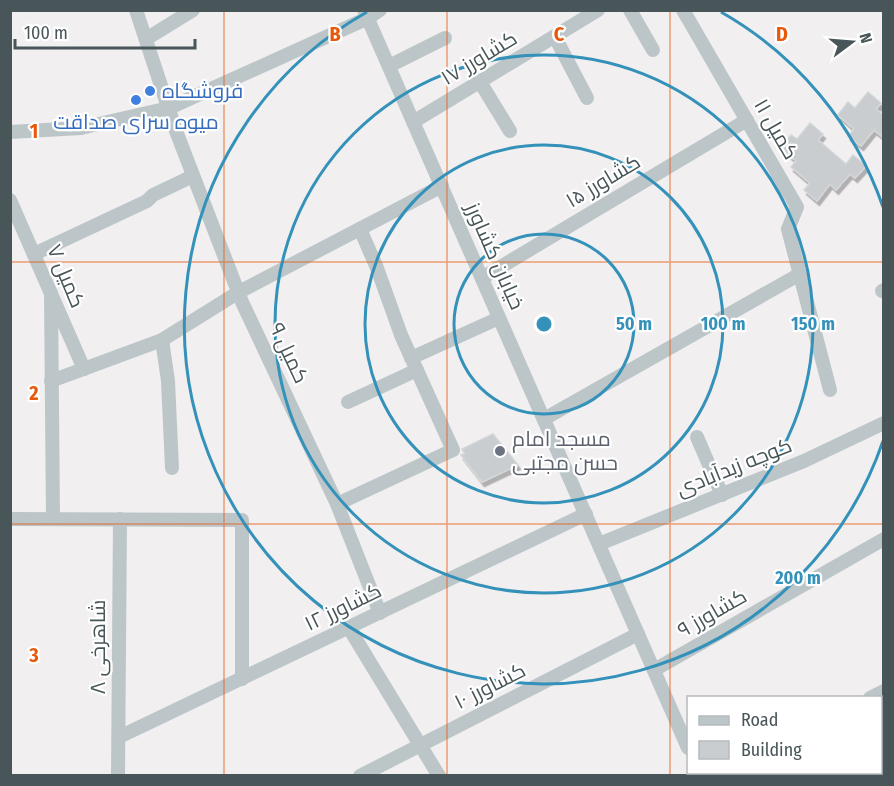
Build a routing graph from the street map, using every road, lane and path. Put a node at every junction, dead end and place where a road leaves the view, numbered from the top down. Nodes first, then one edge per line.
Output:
1 (136, 10) edge
2 (193, 10) edge
3 (380, 10) edge
4 (598, 10) edge
5 (630, 10) edge
6 (683, 10) edge
7 (366, 14) edge
8 (555, 37) junction
9 (445, 38) dead end
10 (146, 39) junction
11 (653, 50) dead end
12 (389, 66) junction
13 (480, 82) junction
14 (587, 98) dead end
15 (169, 108) junction
16 (747, 120) junction
17 (413, 122) junction
18 (510, 131) dead end
19 (10, 132) edge
20 (193, 176) junction
21 (441, 186) junction
22 (10, 200) edge
23 (360, 229) junction
24 (34, 254) junction
25 (800, 274) junction
26 (482, 278) junction
27 (239, 292) junction
28 (51, 293) junction
29 (499, 318) junction
30 (162, 340) junction
31 (414, 364) junction
32 (84, 369) junction
33 (51, 381) junction
34 (830, 390) dead end
35 (348, 402) dead end
36 (544, 419) junction
37 (884, 423) edge
38 (697, 437) dead end
39 (172, 468) dead end
40 (722, 495) junction
41 (337, 504) junction
42 (586, 514) junction
43 (10, 519) edge
44 (53, 519) junction
45 (120, 519) junction
46 (884, 539) edge
47 (599, 544) junction
48 (380, 613) junction
49 (349, 628) junction
50 (638, 634) junction
51 (654, 670) junction
52 (242, 679) junction
53 (118, 737) junction
54 (420, 745) junction
55 (687, 746) edge
56 (118, 776) edge
57 (360, 776) edge
58 (439, 776) edge

1 - 10 street, کمیل ۹
2 - 10 street
3 - 7 street
4 - 8 street, کشاورز ۱۷
5 - 11 street
6 - 16 street, کمیل ۱۱
7 - 12 street, خیابان کشاورز
7 - 15 street
8 - 13 street, کشاورز ۱۷
8 - 14 street
9 - 12 street
10 - 15 street, کمیل ۹
12 - 17 street, خیابان کشاورز
13 - 17 street, کشاورز ۱۷
13 - 18 street
15 - 19 street
15 - 20 street, کمیل ۹
16 - 25 street, کمیل ۱۱
16 - 26 street, کشاورز ۱۵
17 - 21 street, خیابان کشاورز
20 - 24 street
20 - 27 street, کمیل ۹
21 - 23 street
21 - 26 street, خیابان کشاورز
22 - 24 street, کمیل ۷
23 - 27 street
23 - 31 street
24 - 28 street, کمیل ۷
25 - 34 street
25 - 36 street
26 - 29 street, خیابان کشاورز
27 - 30 street
27 - 41 street, کمیل ۹
28 - 32 street, کمیل ۷
28 - 33 street
29 - 31 street
29 - 36 street, خیابان کشاورز
30 - 32 street
30 - 39 street
31 - 35 street
31 - 41 street
32 - 33 street
33 - 44 street
36 - 42 street, خیابان کشاورز
37 - 40 street, کوچه زیدآبادی
38 - 40 street
40 - 47 street, کوچه زیدآبادی
41 - 48 street, کمیل ۹
42 - 47 street, خیابان کشاورز
42 - 48 street, کشاورز ۱۲
43 - 44 street
44 - 45 street
45 - 52 street
45 - 53 street, شاهرخی ۸
46 - 51 street, کشاورز ۹
47 - 50 street, خیابان کشاورز
48 - 49 street, کشاورز ۱۲
49 - 52 street, کشاورز ۱۲
49 - 54 street
50 - 51 street, خیابان کشاورز
50 - 54 street, کشاورز ۱۰
51 - 55 street, خیابان کشاورز
52 - 53 street, کشاورز ۱۲
53 - 56 street, شاهرخی ۸
54 - 57 street, کشاورز ۱۰
54 - 58 street

